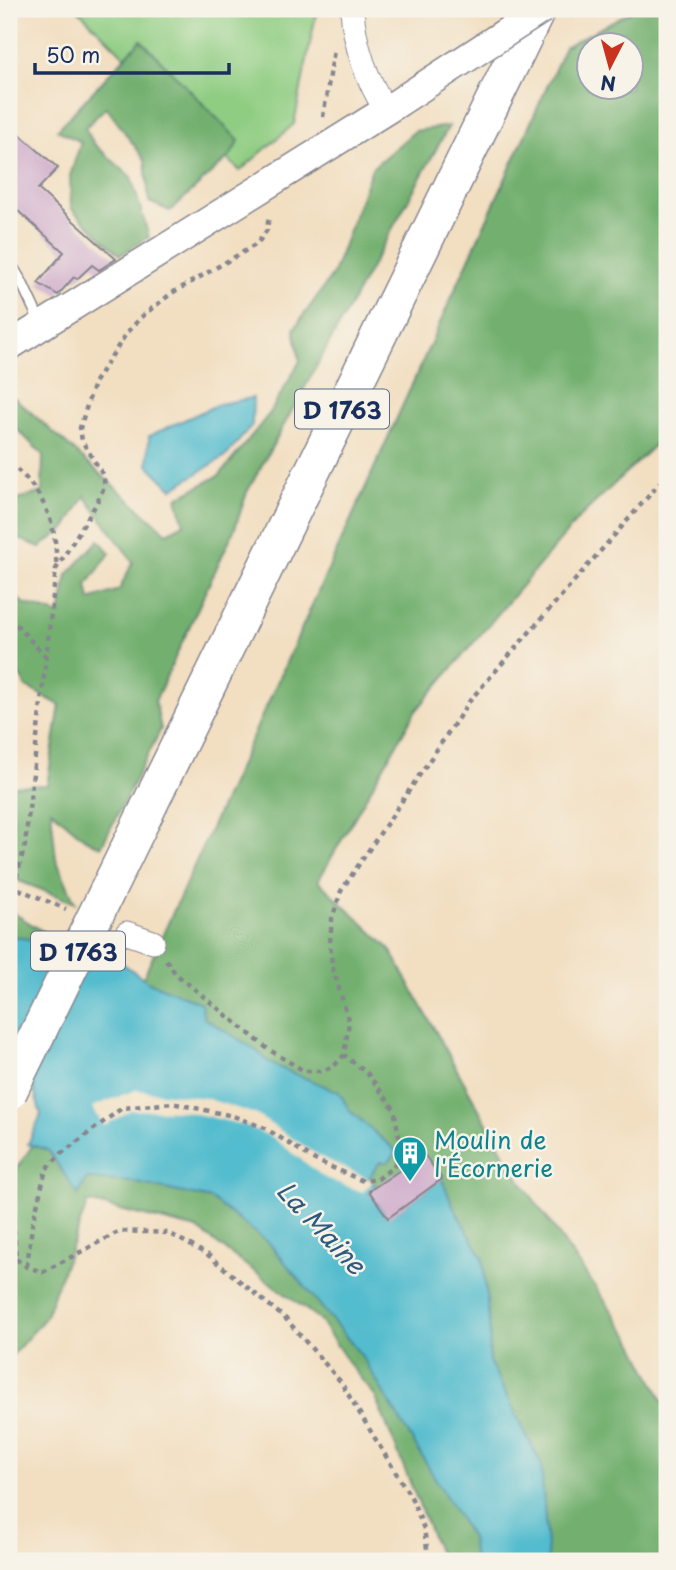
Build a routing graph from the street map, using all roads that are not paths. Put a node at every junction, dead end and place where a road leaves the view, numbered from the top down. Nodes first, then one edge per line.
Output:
1 (352, 9) edge
2 (540, 9) edge
3 (391, 107) junction
4 (9, 261) edge
5 (42, 326) junction
6 (9, 346) edge
7 (127, 933) dead end
8 (152, 942) road end
9 (9, 1092) edge

1 - 3 street
2 - 3 street, bridge
2 - 9 main road, D 1763, bridge
3 - 5 street
4 - 5 lane
5 - 6 street
7 - 8 street

